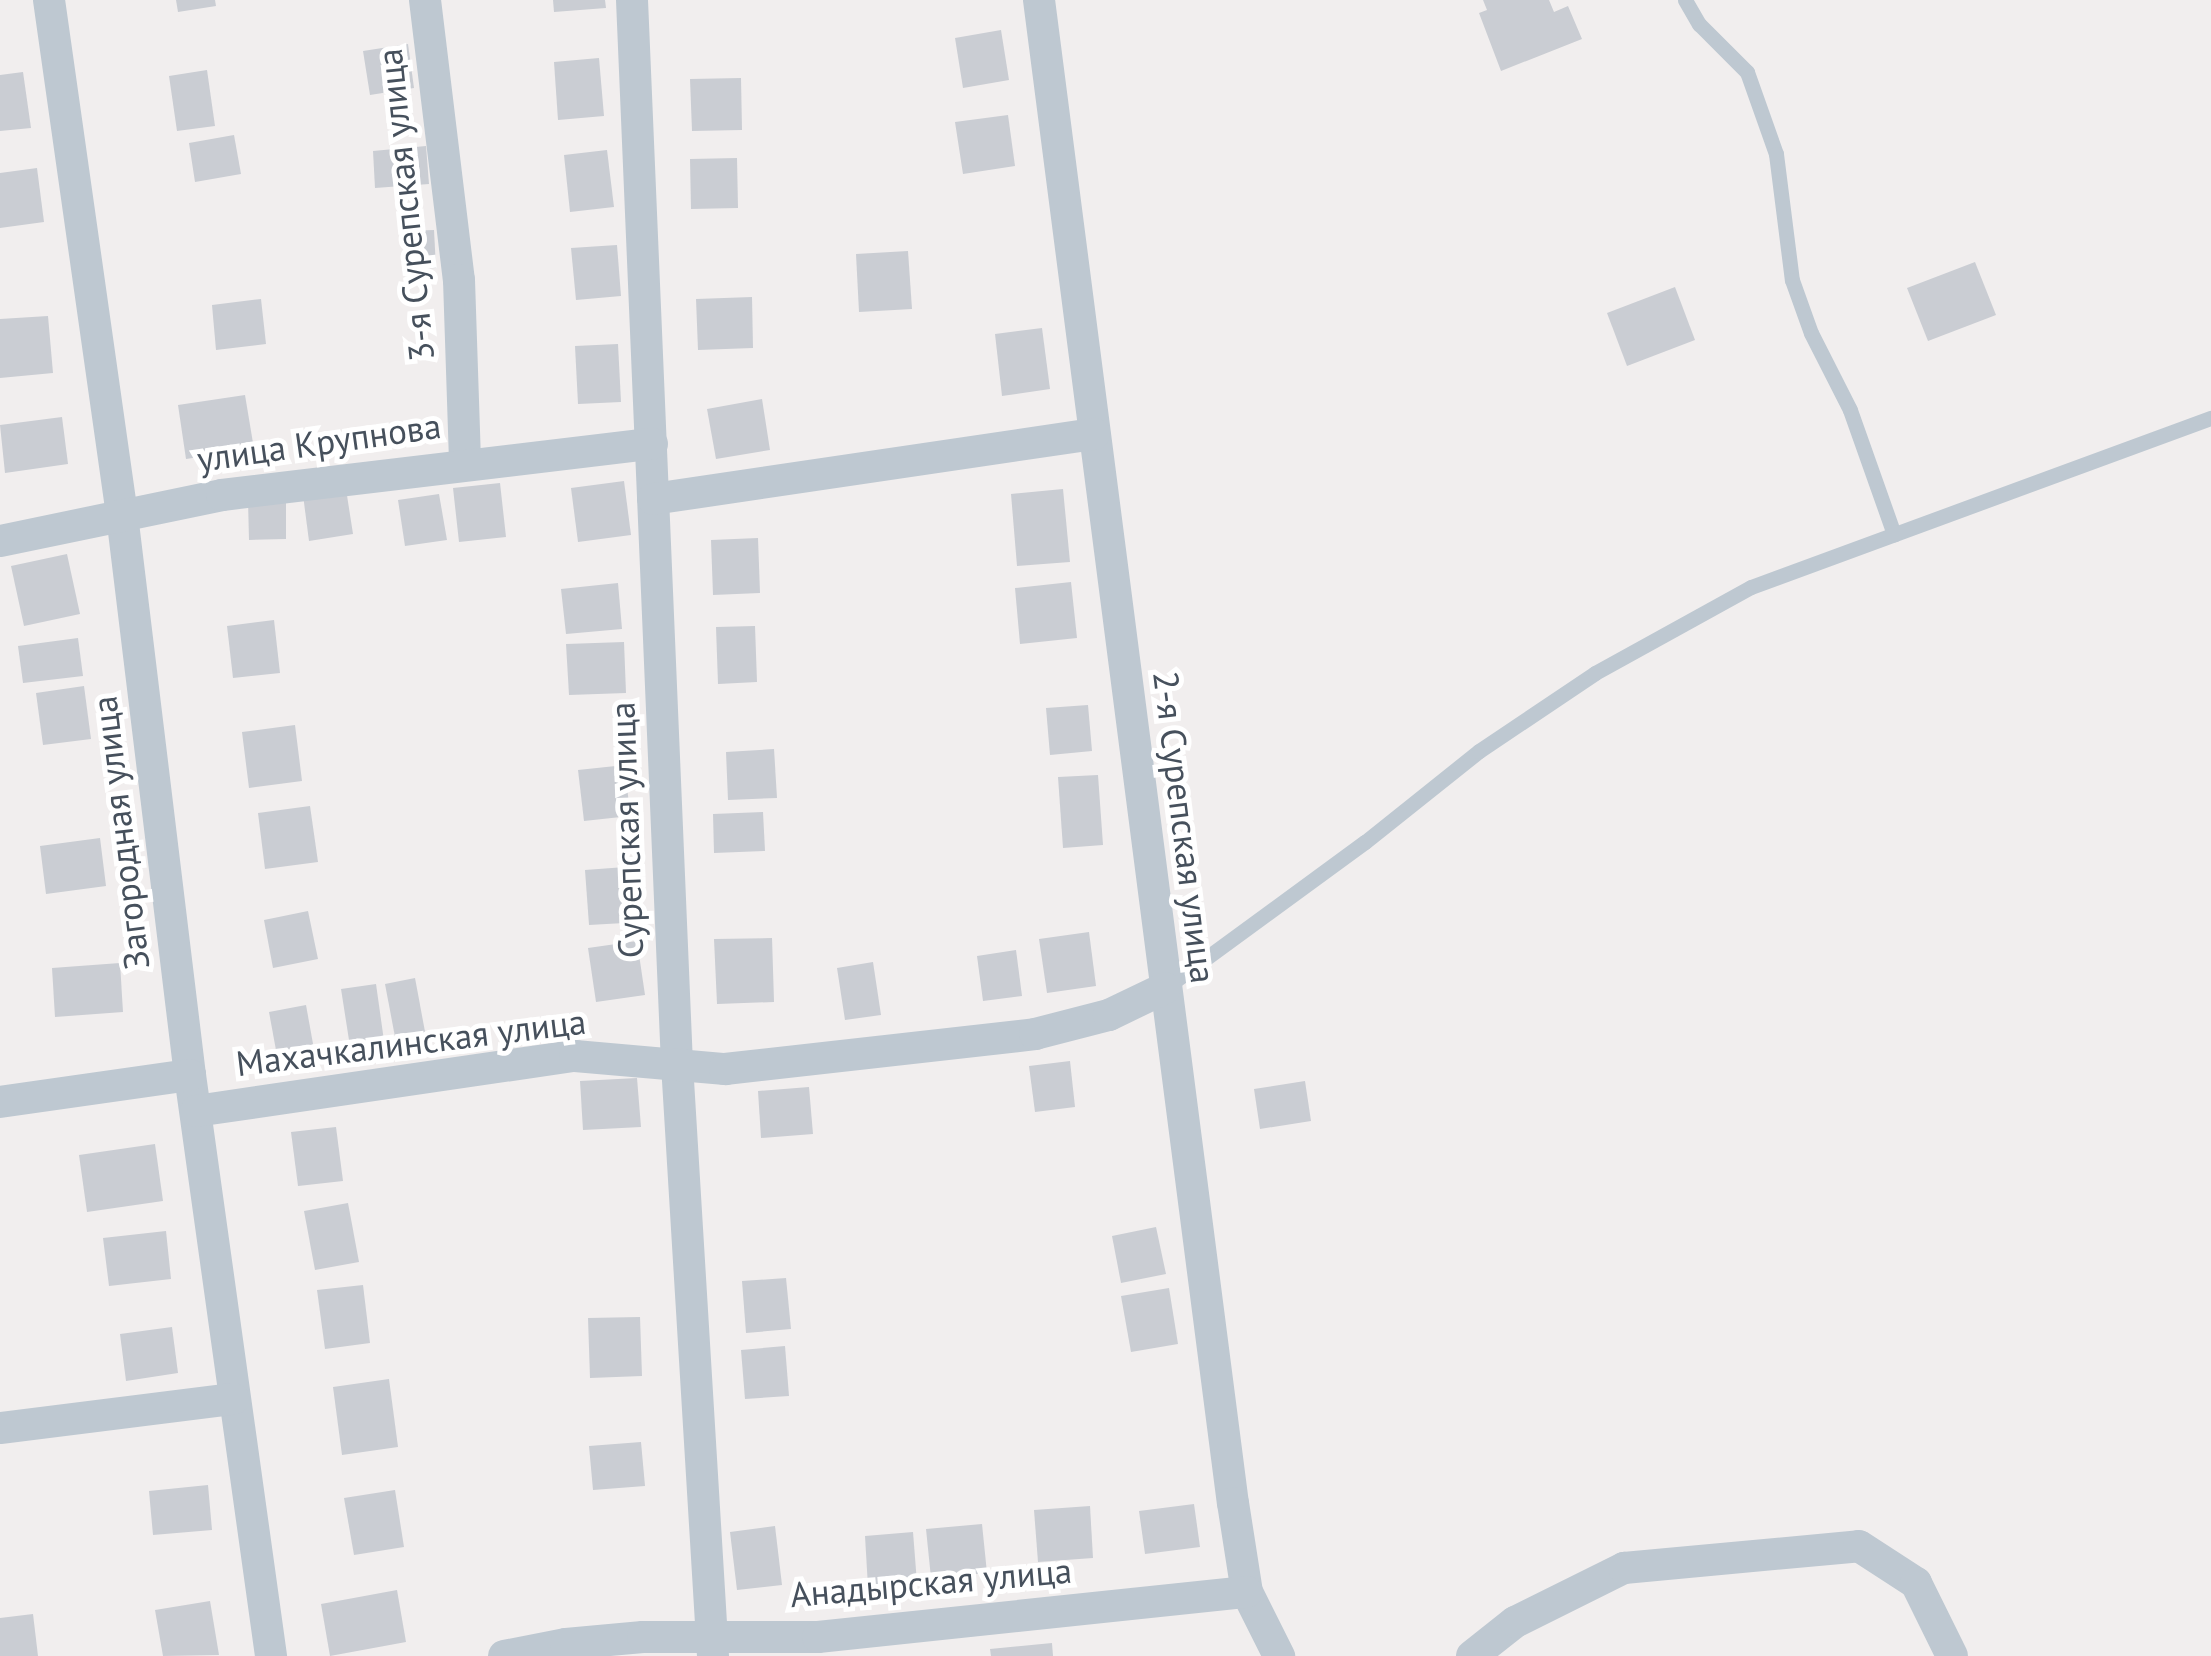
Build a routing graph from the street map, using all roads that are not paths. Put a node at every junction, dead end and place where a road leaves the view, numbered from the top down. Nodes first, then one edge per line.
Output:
1 (49, 0) edge
2 (424, 0) edge
3 (632, 0) edge
4 (1039, 0) edge
5 (1686, 0) edge
6 (2211, 418) edge
7 (1094, 434) junction
8 (652, 444) junction
9 (465, 463) junction
10 (654, 499) junction
11 (122, 514) junction
12 (1894, 534) junction
13 (0, 540) edge
14 (1165, 988) junction
15 (676, 1064) junction
16 (190, 1076) junction
17 (0, 1102) edge
18 (196, 1110) junction
19 (233, 1399) junction
20 (0, 1428) edge
21 (1246, 1592) junction
22 (713, 1645) edge
23 (271, 1656) edge
24 (504, 1656) edge
25 (1280, 1656) edge
26 (1472, 1656) edge
27 (1952, 1656) edge

1 - 11 street, Загородная улица
2 - 9 street, 3-я Сурепская улица
3 - 8 street, Сурепская улица
4 - 7 street, 2-я Сурепская улица
5 - 12 lane
6 - 12 lane
7 - 10 street
7 - 14 street, 2-я Сурепская улица
8 - 9 street, улица Крупнова
8 - 10 street, Сурепская улица
9 - 11 street, улица Крупнова
10 - 15 street, Сурепская улица
11 - 13 street, улица Крупнова
11 - 16 street, Загородная улица
12 - 14 lane
14 - 15 street, Махачкалинская улица
14 - 21 street, 2-я Сурепская улица
15 - 18 street, Махачкалинская улица
15 - 22 street, Сурепская улица
16 - 17 street, Махачкалинская улица
16 - 18 street, Загородная улица
18 - 19 street, Загородная улица
19 - 20 street
19 - 23 street, Загородная улица
21 - 22 street, Анадырская улица
21 - 25 street, 2-я Сурепская улица
22 - 24 street, Анадырская улица
26 - 27 street

